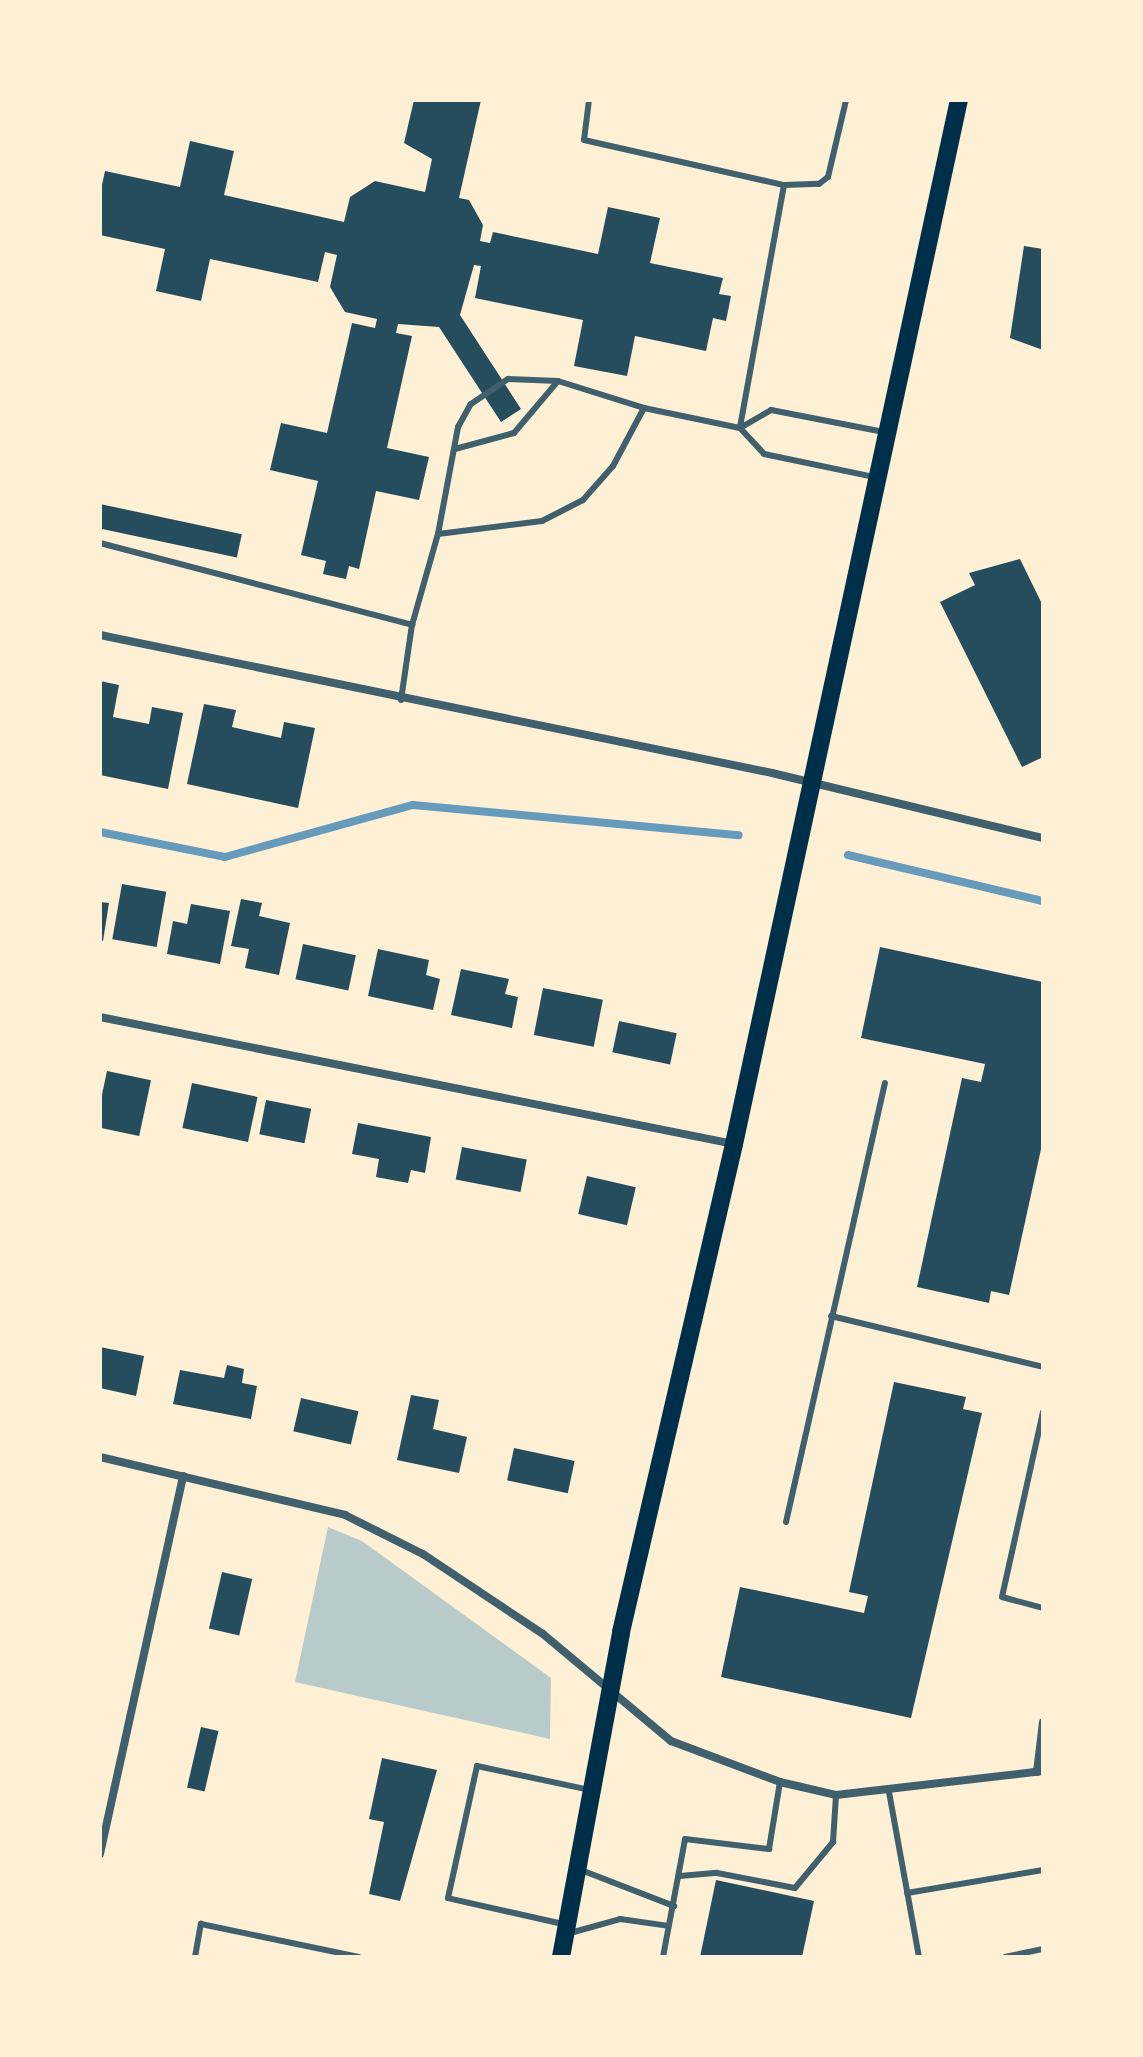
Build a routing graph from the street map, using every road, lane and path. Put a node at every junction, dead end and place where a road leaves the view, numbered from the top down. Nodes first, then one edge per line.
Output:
1 (589, 100) edge
2 (846, 100) edge
3 (959, 100) edge
4 (784, 185) junction
5 (558, 381) junction
6 (644, 408) junction
7 (740, 428) junction
8 (884, 432) junction
9 (455, 449) junction
10 (876, 477) junction
11 (438, 534) junction
12 (100, 543) edge
13 (412, 625) junction
14 (100, 635) edge
15 (401, 700) junction
16 (811, 782) junction
17 (1043, 838) edge
18 (100, 1017) edge
19 (885, 1083) dead end
20 (734, 1144) junction
21 (831, 1316) junction
22 (1043, 1367) edge
23 (1043, 1412) edge
24 (100, 1457) edge
25 (183, 1476) junction
26 (786, 1522) dead end
27 (1043, 1608) edge
28 (610, 1687) junction
29 (1043, 1722) edge
30 (1040, 1772) edge
31 (780, 1782) junction
32 (593, 1791) junction
33 (889, 1792) junction
34 (836, 1795) junction
35 (100, 1854) edge
36 (580, 1870) junction
37 (1043, 1870) edge
38 (680, 1876) junction
39 (907, 1893) junction
40 (674, 1906) junction
41 (669, 1926) junction
42 (567, 1930) junction
43 (1043, 1949) edge
44 (347, 1956) edge
45 (195, 1957) edge
46 (359, 1957) edge
47 (561, 1957) edge
48 (663, 1957) edge
49 (919, 1957) edge
50 (1005, 1957) edge

1 - 4 lane
2 - 4 lane
3 - 8 main road
4 - 7 lane
5 - 6 lane
5 - 9 lane
5 - 9 lane
6 - 7 lane
6 - 11 lane
7 - 8 lane
7 - 10 lane
8 - 10 main road
9 - 11 lane
10 - 16 main road
11 - 13 lane
12 - 13 lane
13 - 15 lane
14 - 15 street
15 - 16 street
16 - 17 street
16 - 20 main road
18 - 20 street
19 - 21 lane
20 - 28 main road
21 - 22 lane
21 - 26 lane
23 - 27 lane
24 - 25 street
25 - 28 street
25 - 35 street
28 - 31 street
28 - 32 main road
29 - 30 street
30 - 33 street
31 - 34 street
31 - 38 lane
32 - 36 main road
32 - 42 lane
33 - 34 street
33 - 39 lane
34 - 38 lane
36 - 40 lane
36 - 42 main road
37 - 39 lane
38 - 40 lane
39 - 49 lane
40 - 41 lane
41 - 42 lane
41 - 48 lane
42 - 47 main road
43 - 50 lane
44 - 45 lane
44 - 46 lane

